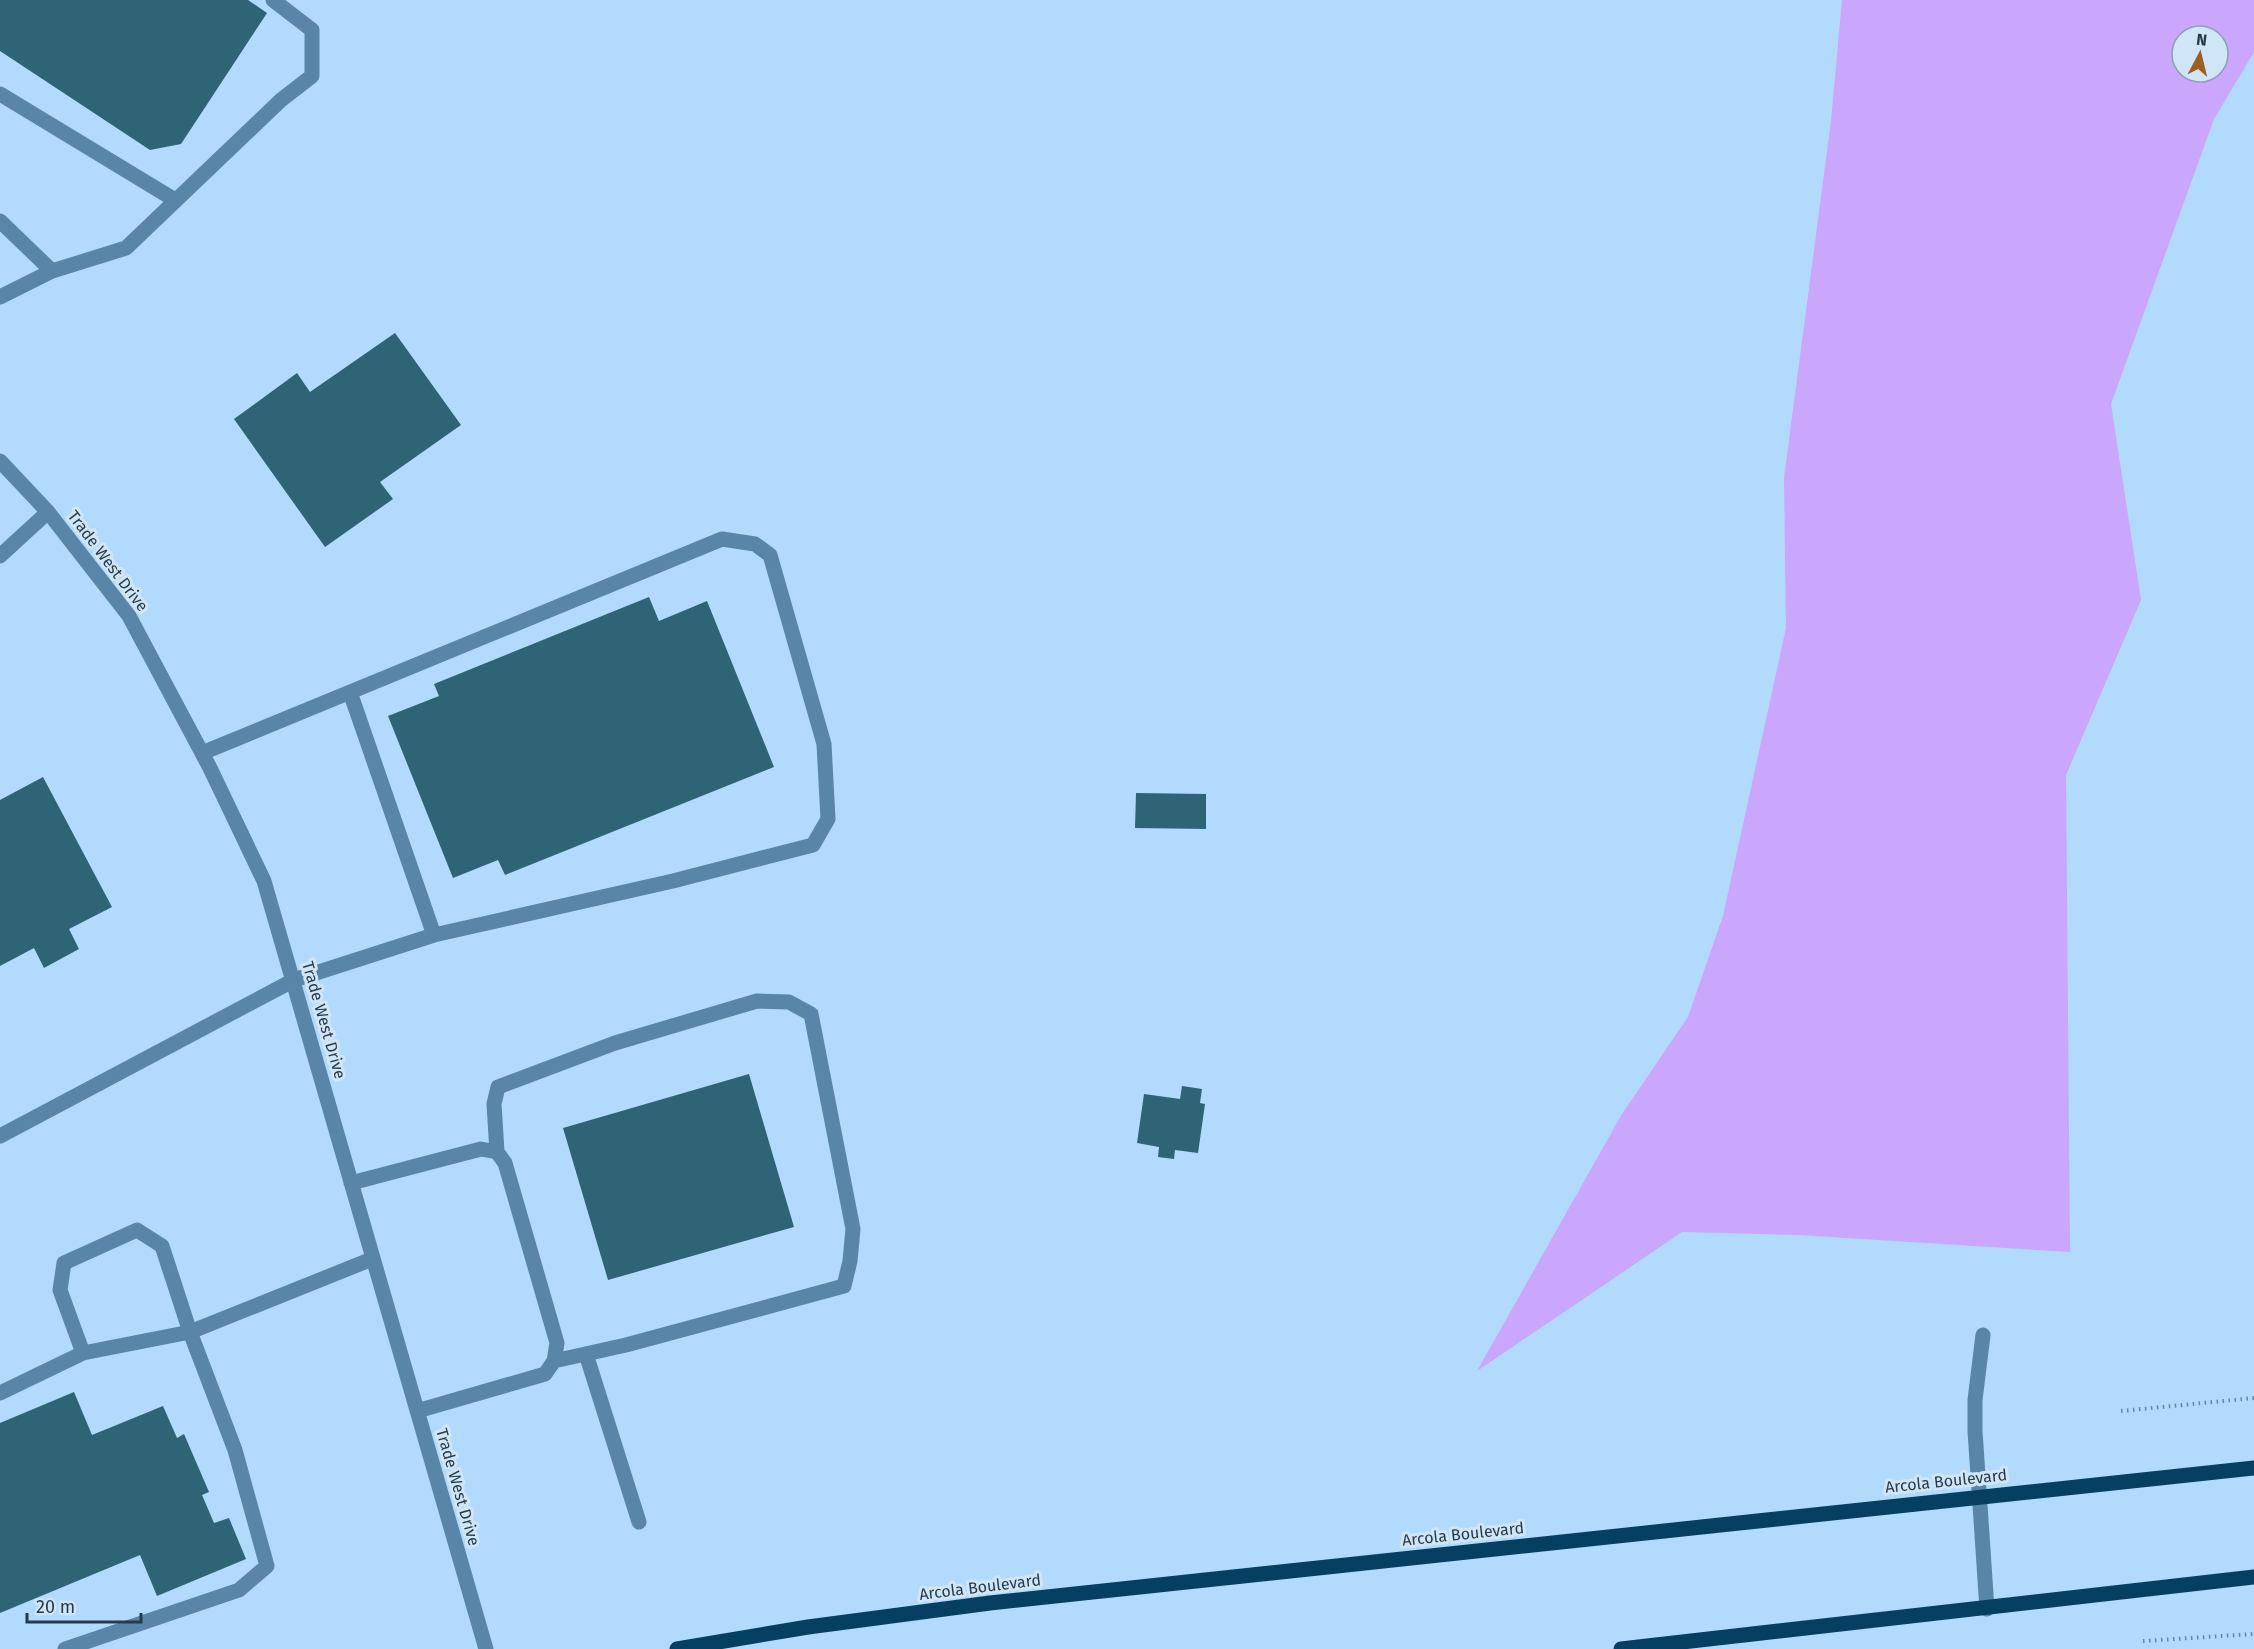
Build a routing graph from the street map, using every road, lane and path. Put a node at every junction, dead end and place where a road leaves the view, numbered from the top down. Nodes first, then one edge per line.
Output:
1 (273, 0) edge
2 (0, 94) edge
3 (175, 200) junction
4 (0, 221) edge
5 (52, 271) junction
6 (0, 297) edge
7 (0, 461) edge
8 (48, 513) junction
9 (0, 556) edge
10 (350, 692) junction
11 (202, 753) junction
12 (434, 935) junction
13 (294, 980) junction
14 (0, 1136) edge
15 (497, 1152) junction
16 (351, 1183) junction
17 (372, 1258) junction
18 (190, 1332) junction
19 (1983, 1335) dead end
20 (83, 1353) junction
21 (586, 1354) junction
22 (554, 1361) junction
23 (0, 1393) edge
24 (2254, 1398) edge
25 (417, 1411) junction
26 (2121, 1411) dead end
27 (2254, 1468) edge
28 (1978, 1495) junction
29 (639, 1522) dead end
30 (2254, 1577) edge
31 (1988, 1609) junction
32 (2254, 1634) edge
33 (2143, 1641) dead end
34 (65, 1649) edge
35 (486, 1649) edge
36 (677, 1649) edge
37 (1621, 1649) edge

1 - 3 street
2 - 3 street
3 - 5 street
4 - 5 street
5 - 6 street
7 - 8 street, Trade West Drive
8 - 9 street
8 - 11 street, Trade West Drive
10 - 11 street
10 - 12 street
10 - 12 street
11 - 13 street, Trade West Drive
12 - 13 street
13 - 14 street
13 - 16 street, Trade West Drive
15 - 16 street
15 - 21 street
15 - 22 street
16 - 17 street, Trade West Drive
17 - 18 street
17 - 25 street, Trade West Drive
18 - 20 street
18 - 20 street
18 - 34 street
19 - 28 street
20 - 23 street
21 - 22 street
21 - 29 street
22 - 25 street
24 - 26 path
25 - 35 street, Trade West Drive
27 - 28 main road, Arcola Boulevard
28 - 31 street
28 - 36 main road, Arcola Boulevard
30 - 31 main road
31 - 37 main road
32 - 33 path

